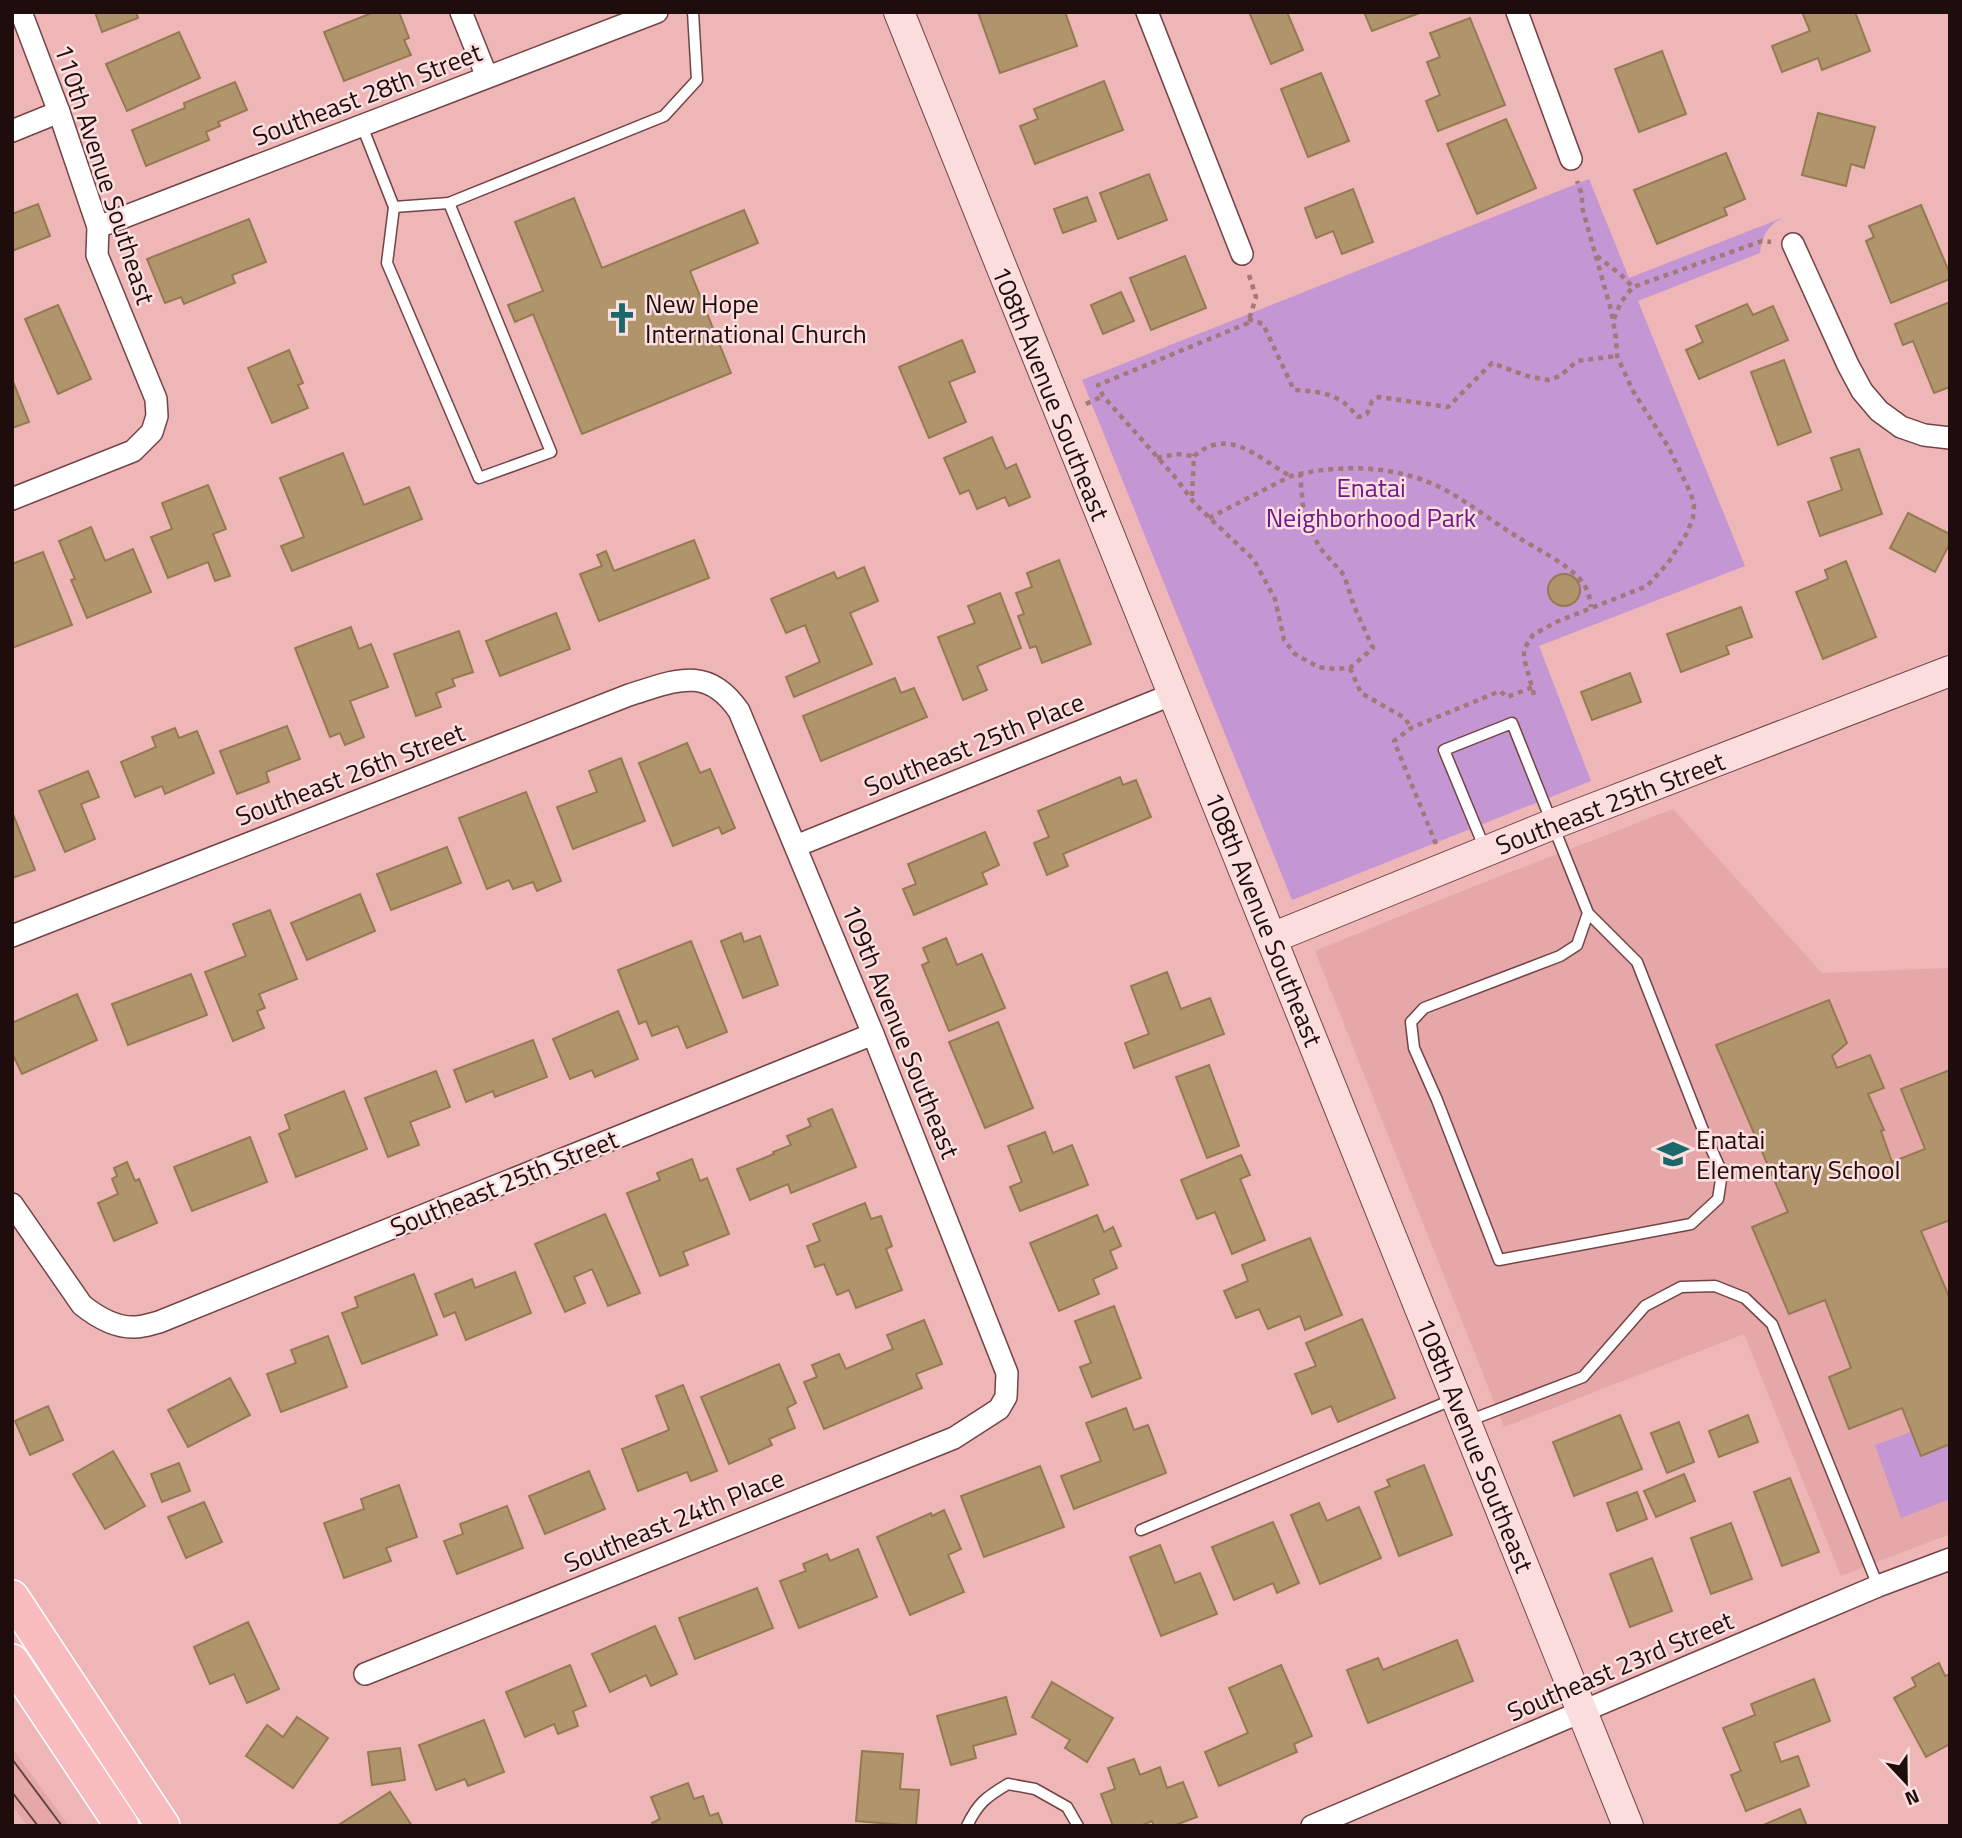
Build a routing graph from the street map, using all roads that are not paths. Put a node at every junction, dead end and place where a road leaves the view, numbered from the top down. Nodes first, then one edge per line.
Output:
1 (21, 12) edge
2 (461, 12) edge
3 (657, 12) edge
4 (693, 12) edge
5 (899, 12) edge
6 (1147, 12) edge
7 (1517, 12) edge
8 (487, 77) junction
9 (59, 112) junction
10 (362, 126) junction
11 (12, 131) edge
12 (1571, 159) road end
13 (449, 203) junction
14 (394, 207) junction
15 (97, 227) junction
16 (1793, 244) road end
17 (1242, 254) road end
18 (1950, 438) edge
19 (12, 499) edge
20 (1950, 671) edge
21 (712, 684) joint
22 (1173, 694) junction
23 (1553, 824) junction
24 (796, 846) junction
25 (1486, 851) junction
26 (1588, 913) junction
27 (12, 936) edge
28 (1272, 938) junction
29 (873, 1034) junction
30 (12, 1204) edge
31 (999, 1409) joint
32 (1461, 1410) junction
33 (1141, 1530) dead end
34 (1950, 1559) edge
35 (1878, 1586) junction
36 (12, 1597) edge
37 (12, 1661) edge
38 (365, 1674) dead end
39 (1583, 1711) junction
40 (122, 1826) edge
41 (163, 1826) edge
42 (967, 1826) edge
43 (1078, 1826) edge
44 (1312, 1826) edge
45 (1628, 1826) edge

1 - 9 street, 110th Avenue Southeast
2 - 8 street
3 - 8 street, Southeast 28th Street
4 - 13 lane
5 - 22 street, 108th Avenue Southeast
6 - 17 street
7 - 12 street
8 - 10 street, Southeast 28th Street
9 - 11 street
9 - 15 street, 110th Avenue Southeast
10 - 14 lane
10 - 15 street, Southeast 28th Street
13 - 14 lane
13 - 14 lane
15 - 19 street, 110th Avenue Southeast
16 - 18 street
20 - 23 street, Southeast 25th Street
21 - 24 street, 109th Avenue Southeast
21 - 27 street, Southeast 26th Street
22 - 24 street, Southeast 25th Place
22 - 28 street, 108th Avenue Southeast
23 - 25 street, Southeast 25th Street
23 - 25 lane
23 - 26 lane
24 - 29 street, 109th Avenue Southeast
25 - 28 street, Southeast 25th Street
26 - 26 lane
28 - 32 street, 108th Avenue Southeast
29 - 30 street, Southeast 25th Street
29 - 31 street, 109th Avenue Southeast
31 - 38 street, Southeast 24th Place
32 - 33 lane
32 - 35 lane
32 - 39 street, 108th Avenue Southeast
34 - 35 street, Southeast 23rd Street
35 - 39 street, Southeast 23rd Street
36 - 41 main road
37 - 40 main road
39 - 44 street, Southeast 23rd Street
39 - 45 street, 108th Avenue Southeast
42 - 43 lane

